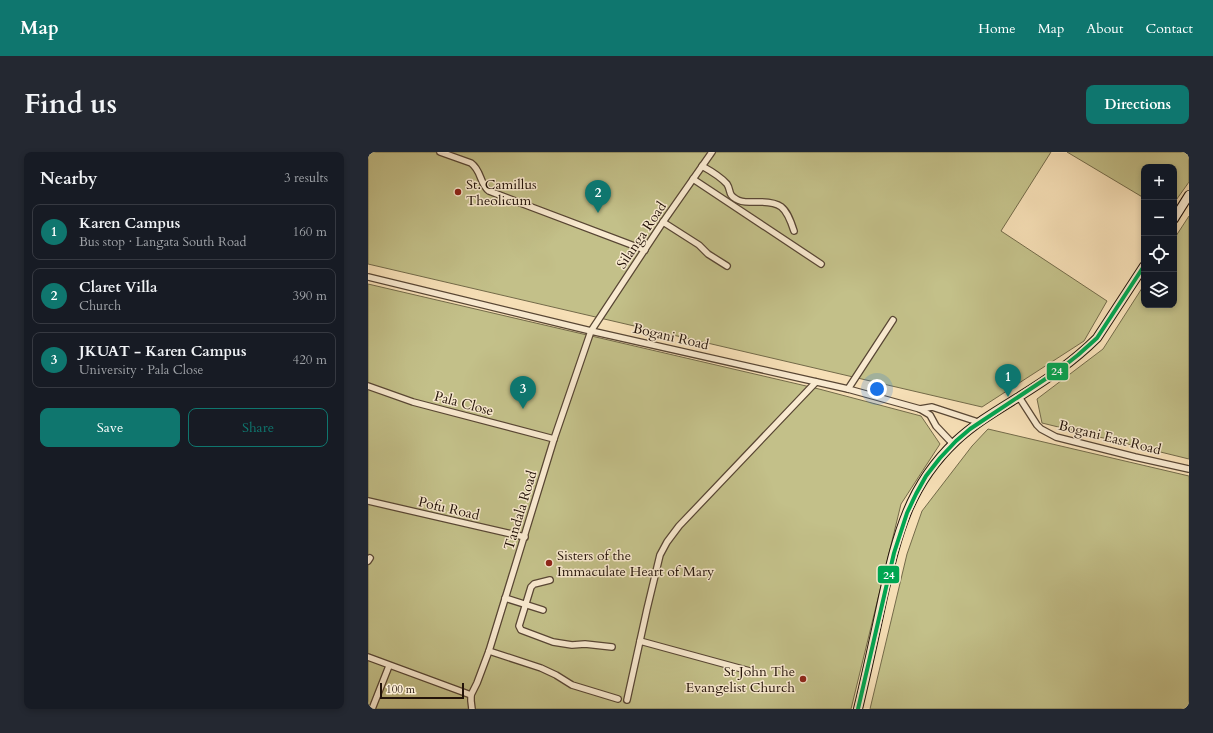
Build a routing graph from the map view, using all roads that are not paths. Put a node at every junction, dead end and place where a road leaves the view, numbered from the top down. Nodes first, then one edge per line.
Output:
1 (440, 152) edge
2 (712, 152) edge
3 (702, 166) junction
4 (693, 180) junction
5 (1189, 195) edge
6 (1177, 214) edge
7 (663, 222) junction
8 (794, 231) dead end
9 (645, 250) junction
10 (821, 264) dead end
11 (727, 266) dead end
12 (1141, 271) edge
13 (368, 276) edge
14 (893, 320) dead end
15 (591, 331) junction
16 (816, 382) junction
17 (368, 386) edge
18 (848, 389) junction
19 (1019, 397) junction
20 (920, 409) junction
21 (978, 422) junction
22 (554, 439) junction
23 (953, 444) junction
24 (1189, 469) edge
25 (368, 501) edge
26 (524, 537) junction
27 (550, 580) dead end
28 (505, 598) junction
29 (526, 604) junction
30 (543, 610) dead end
31 (640, 641) junction
32 (612, 647) dead end
33 (489, 651) junction
34 (368, 657) edge
35 (389, 666) junction
36 (757, 673) dead end
37 (471, 695) junction
38 (618, 699) dead end
39 (627, 700) dead end
40 (372, 709) edge
41 (472, 709) edge
42 (858, 709) edge

1 - 9 street
2 - 3 street, Silanga Road
3 - 4 street, Silanga Road
3 - 8 street
4 - 7 street, Silanga Road
4 - 10 street
5 - 6 street
7 - 9 street, Silanga Road
7 - 11 street
9 - 15 street, Silanga Road
12 - 19 street
13 - 15 street, Bogani Road
14 - 18 street
15 - 16 street, Bogani Road
15 - 22 street, Tandala Road
16 - 18 street, Bogani Road
16 - 31 street
17 - 22 street, Pala Close
18 - 20 street, Bogani Road
19 - 21 street
19 - 24 street, Bogani East Road
20 - 21 street
20 - 23 street, Bogani Road
21 - 23 street
22 - 26 street, Tandala Road
23 - 42 street
25 - 26 street, Pofu Road
26 - 28 street, Tandala Road
27 - 29 street
28 - 29 street
28 - 33 street, Tandala Road
29 - 30 street
29 - 32 street
31 - 36 street
31 - 39 street
33 - 37 street, Tandala Road
33 - 38 street
34 - 35 street
35 - 37 street
35 - 40 street
37 - 41 street

